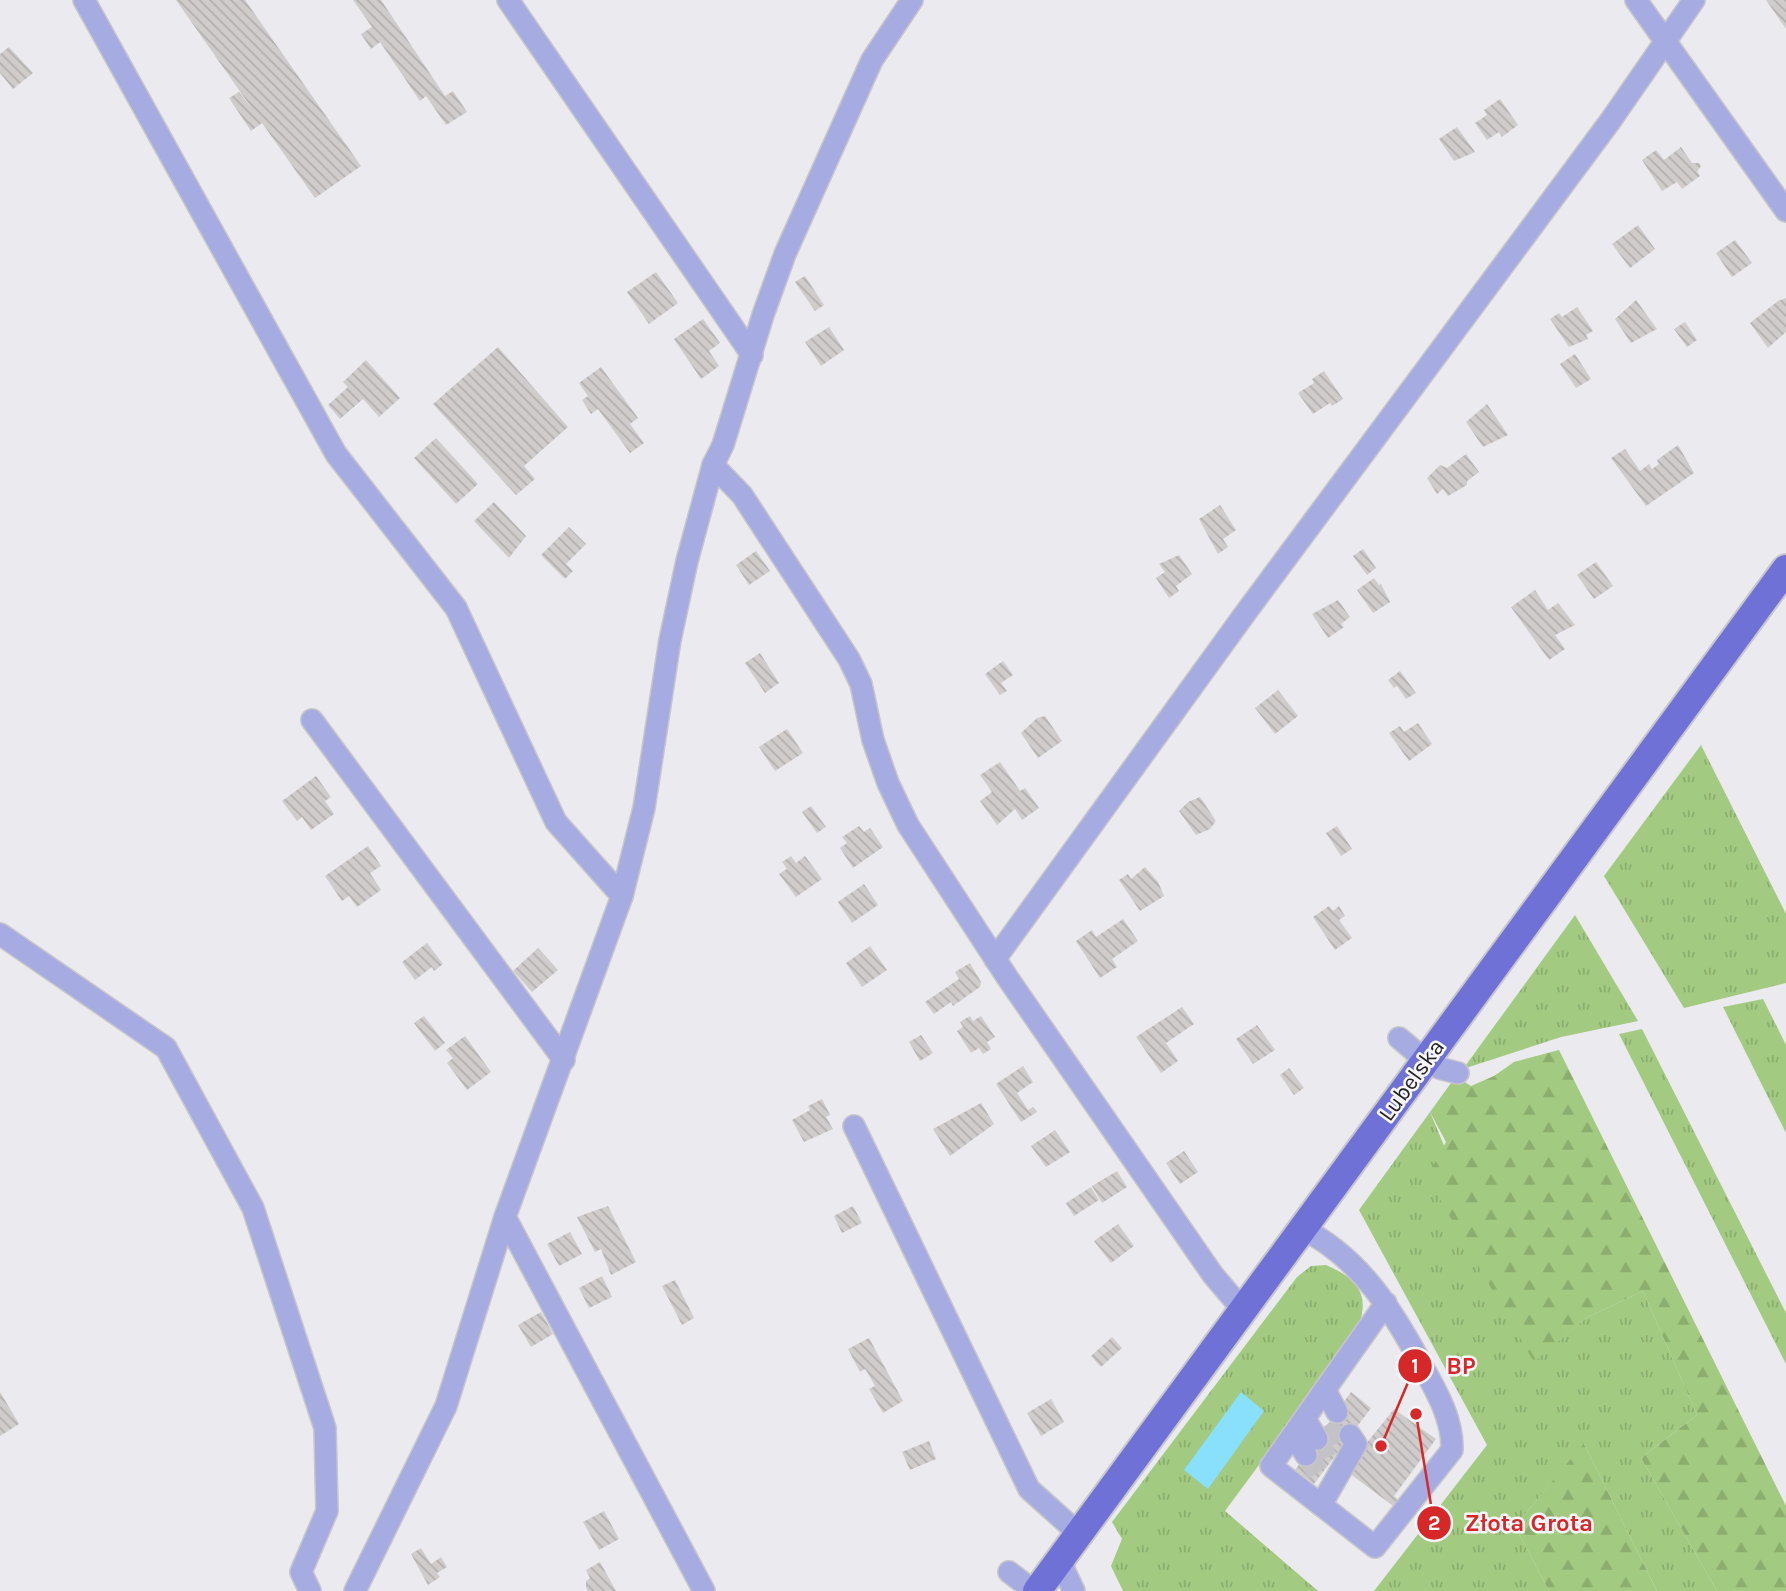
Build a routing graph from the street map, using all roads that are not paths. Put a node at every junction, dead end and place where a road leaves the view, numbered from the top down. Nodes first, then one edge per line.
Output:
1 (84, 0) edge
2 (508, 0) edge
3 (912, 0) edge
4 (1636, 0) edge
5 (1694, 0) edge
6 (1665, 42) junction
7 (1786, 211) edge
8 (752, 355) junction
9 (713, 465) junction
10 (1786, 569) edge
11 (312, 720) dead end
12 (622, 896) junction
13 (0, 934) edge
14 (995, 959) junction
15 (1399, 1038) dead end
16 (564, 1060) junction
17 (1441, 1067) junction
18 (855, 1126) dead end
19 (505, 1217) junction
20 (1301, 1228) junction
21 (1386, 1303) junction
22 (1242, 1309) junction
23 (1310, 1412) junction
24 (1070, 1544) junction
25 (1009, 1572) dead end
26 (310, 1591) edge
27 (355, 1591) edge
28 (704, 1591) edge
29 (1035, 1591) edge
30 (1074, 1591) edge

1 - 12 street
2 - 8 street
3 - 8 street
4 - 6 street
5 - 6 street
6 - 7 street
6 - 14 street
8 - 9 street
9 - 12 street
9 - 14 street
10 - 17 main road, Lubelska
11 - 16 street
12 - 16 street
13 - 26 street
14 - 22 street
15 - 17 street
16 - 19 street
17 - 20 main road, Lubelska
18 - 24 street
19 - 27 street
19 - 28 street
20 - 21 street
20 - 22 main road, Lubelska
21 - 23 street
21 - 23 street
22 - 24 main road, Lubelska
23 - 23 street
24 - 29 main road, Lubelska
24 - 30 street
25 - 29 street

